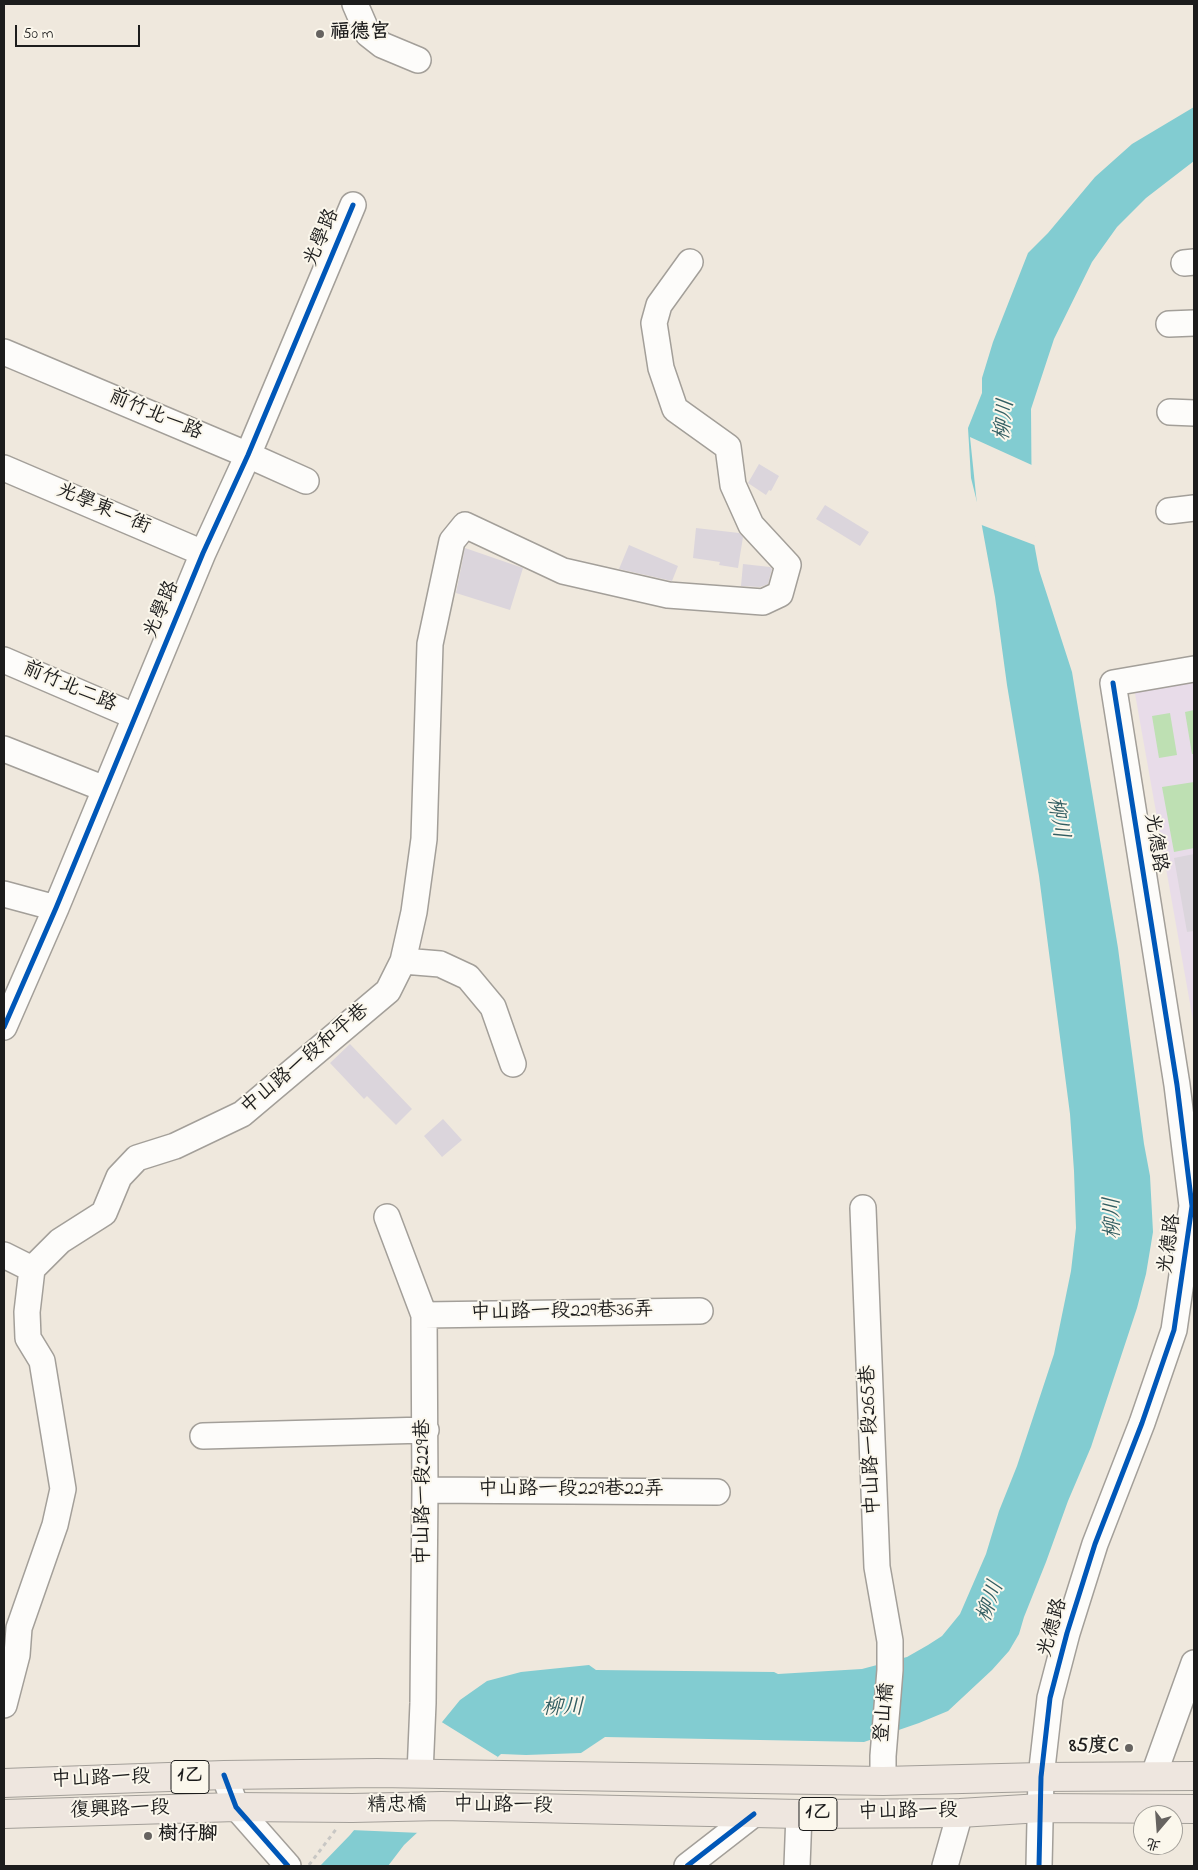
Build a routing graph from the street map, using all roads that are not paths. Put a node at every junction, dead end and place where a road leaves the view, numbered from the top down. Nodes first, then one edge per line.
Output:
1 (355, 4) edge
2 (418, 60) dead end
3 (353, 205) dead end
4 (690, 262) dead end
5 (1194, 323) edge
6 (1169, 324) dead end
7 (4, 352) edge
8 (1170, 412) dead end
9 (1194, 413) edge
10 (248, 455) junction
11 (4, 468) edge
12 (306, 481) dead end
13 (1194, 508) edge
14 (1169, 511) dead end
15 (203, 553) junction
16 (4, 660) edge
17 (1194, 669) edge
18 (134, 716) junction
19 (4, 749) edge
20 (105, 789) junction
21 (4, 894) edge
22 (56, 908) junction
23 (403, 961) junction
24 (4, 1027) edge
25 (513, 1064) dead end
26 (1186, 1083) edge
27 (863, 1208) dead end
28 (387, 1217) dead end
29 (4, 1255) edge
30 (32, 1268) junction
31 (700, 1311) dead end
32 (424, 1315) junction
33 (426, 1430) junction
34 (203, 1436) dead end
35 (425, 1490) junction
36 (717, 1492) dead end
37 (11, 1625) edge
38 (1194, 1663) edge
39 (890, 1670) joint
40 (4, 1705) edge
41 (883, 1769) junction
42 (377, 1773) joint
43 (420, 1774) junction
44 (451, 1774) joint
45 (224, 1775) junction
46 (1194, 1776) edge
47 (1153, 1777) junction
48 (4, 1783) edge
49 (1041, 1793) junction
50 (442, 1806) joint
51 (236, 1807) junction
52 (1194, 1809) edge
53 (960, 1813) junction
54 (4, 1814) edge
55 (754, 1814) junction
56 (799, 1814) junction
57 (288, 1866) edge
58 (687, 1866) edge
59 (797, 1866) edge
60 (945, 1866) edge
61 (1039, 1866) edge

1 - 2 street
3 - 10 street, 光學路
4 - 23 street, 中山路一段和平巷
5 - 6 street
7 - 10 street, 前竹北一路
8 - 9 street
10 - 12 street, 前竹北一路
10 - 15 street, 光學路
11 - 15 street, 光學東一街
13 - 14 street
15 - 18 street, 光學路
16 - 18 street, 前竹北二路
17 - 26 street, 光德路
18 - 20 street, 光學路
19 - 20 street
20 - 22 street, 光學路
21 - 22 street
22 - 24 street, 光學路
23 - 25 street
23 - 30 street, 中山路一段和平巷
26 - 49 street, 光德路
27 - 39 street, 中山路一段265巷
28 - 32 street, 中山路一段229巷
29 - 30 street
30 - 37 street
31 - 32 street, 中山路一段229巷36弄
32 - 33 street, 中山路一段229巷
33 - 34 street
33 - 35 street, 中山路一段229巷
35 - 36 street, 中山路一段229巷22弄
35 - 43 street, 中山路一段229巷
37 - 40 street
38 - 47 street
39 - 41 street, 登山橋
41 - 44 main road, 中山路一段 / 1乙
41 - 49 main road, 中山路一段 / 1乙
42 - 43 main road, 精忠橋 / 1乙
42 - 45 main road, 中山路一段 / 1乙
43 - 44 main road, 精忠橋 / 1乙
45 - 48 main road, 中山路一段 / 1乙
45 - 51 street
46 - 47 main road, 中山路一段 / 1乙
47 - 49 main road, 中山路一段 / 1乙
49 - 52 main road, 中山路一段 / 1乙
49 - 53 main road, 中山路一段 / 1乙
49 - 61 street, 光德路
50 - 51 main road, 精忠橋 / 1乙
50 - 55 main road, 中山路一段 / 1乙
51 - 54 main road, 復興路一段 / 1乙
51 - 57 street
53 - 56 main road, 中山路一段 / 1乙
53 - 60 street
55 - 56 main road, 中山路一段 / 1乙
55 - 58 street
56 - 59 street

